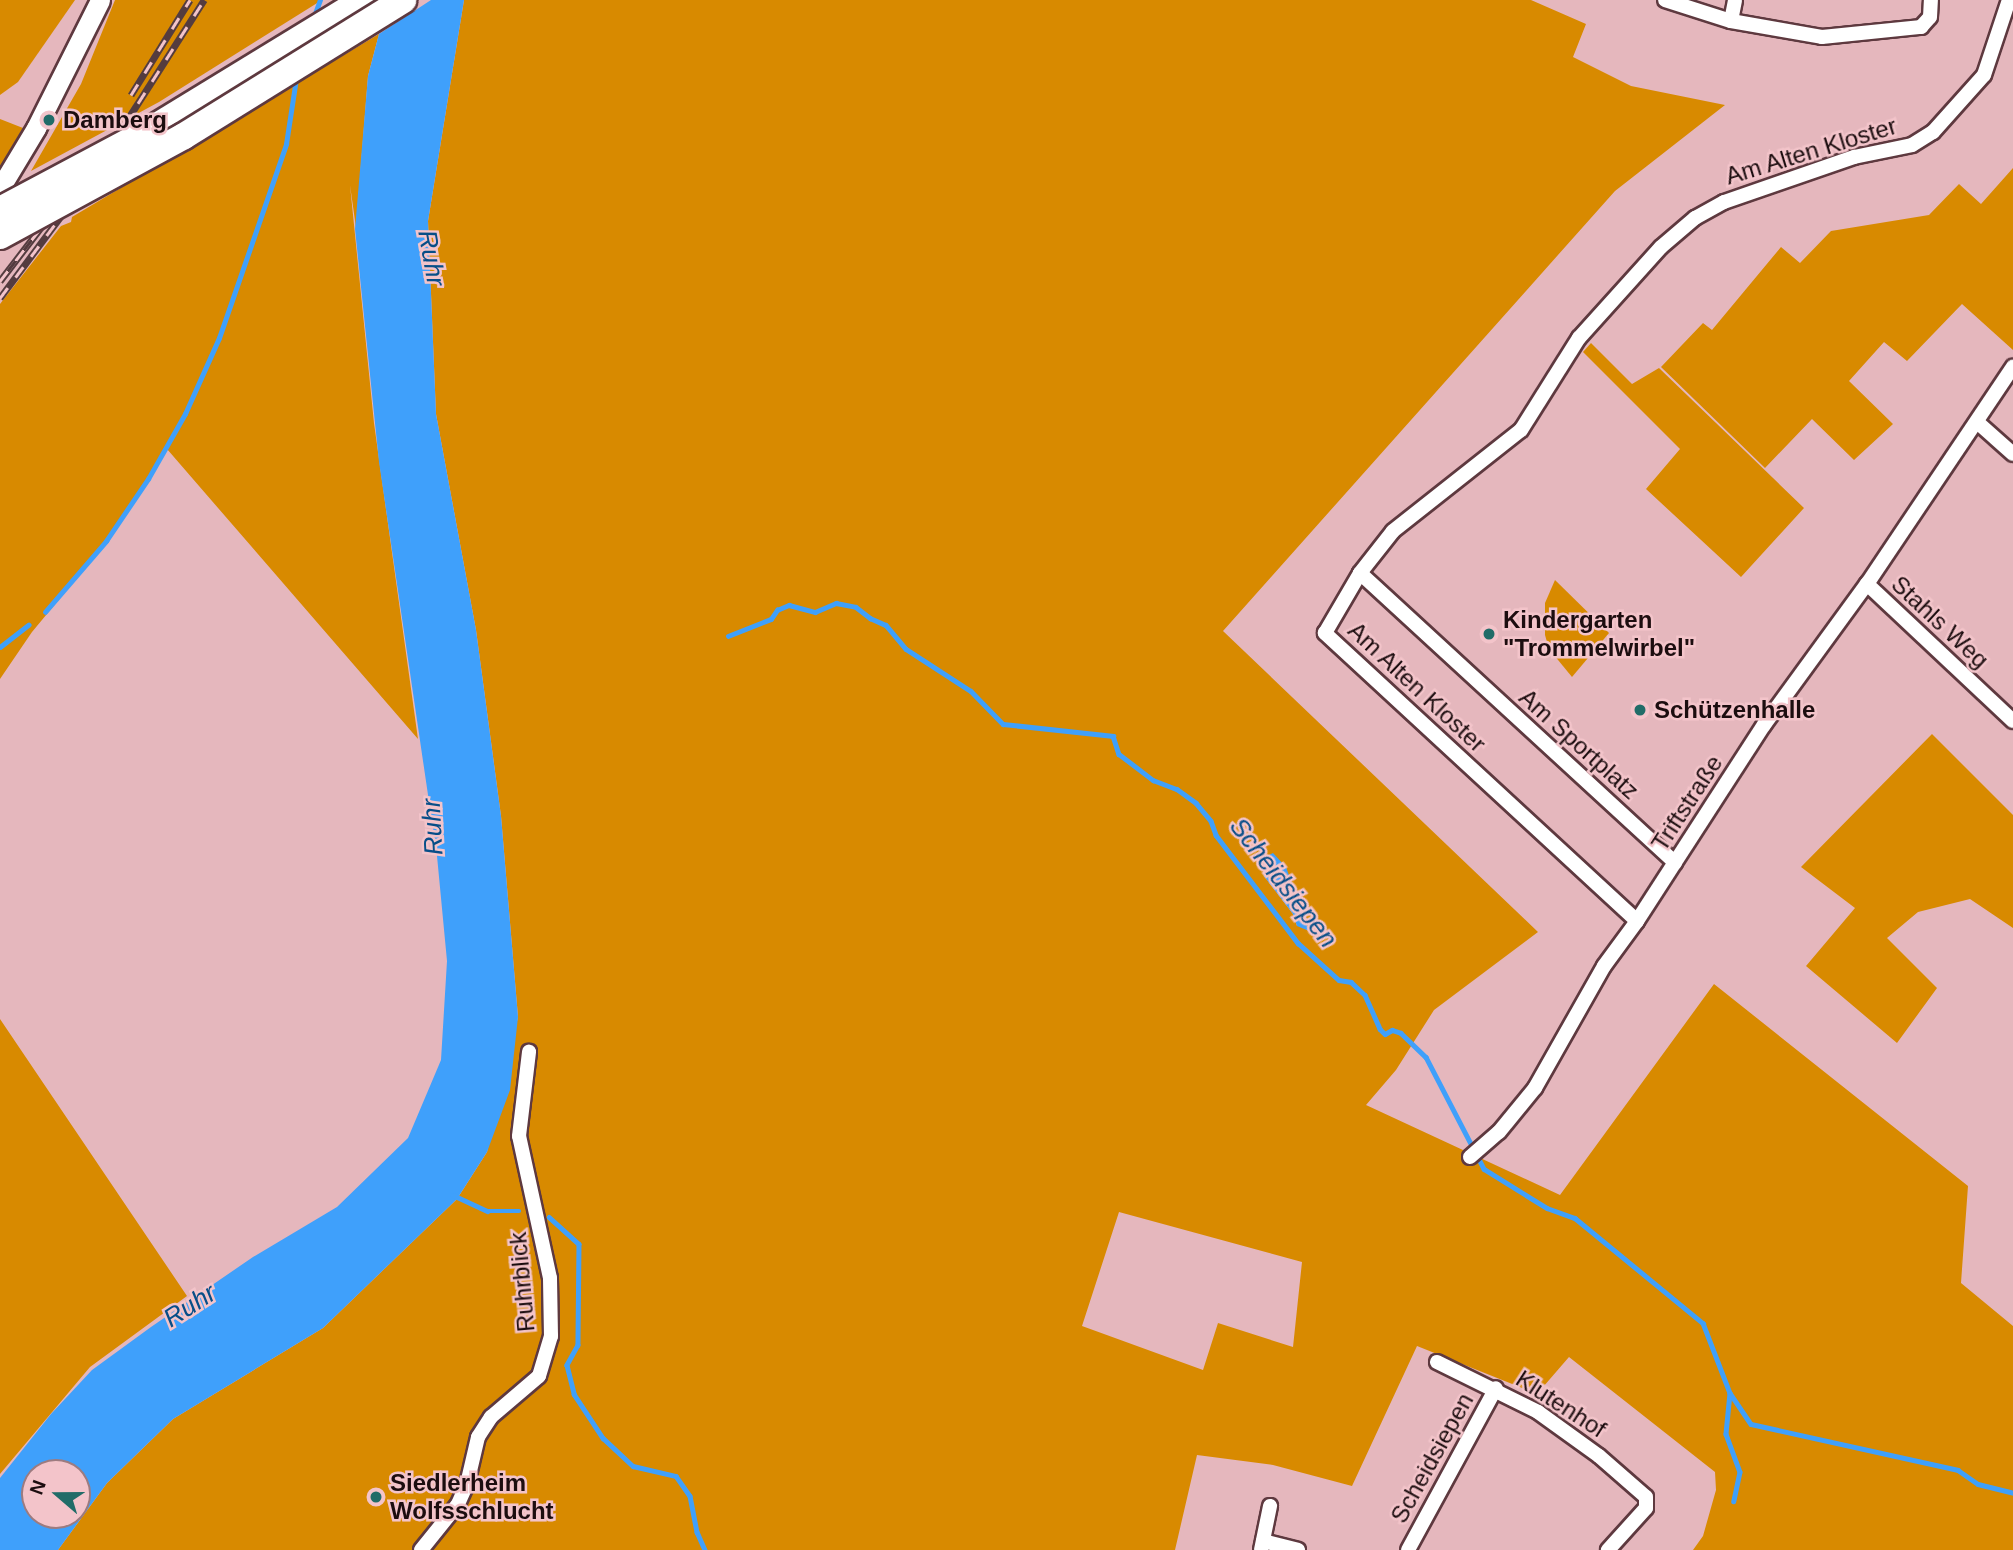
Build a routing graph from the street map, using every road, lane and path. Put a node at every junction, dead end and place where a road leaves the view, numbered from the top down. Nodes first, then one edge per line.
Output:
1 (100, 0) edge
2 (363, 0) edge
3 (403, 0) edge
4 (1665, 0) edge
5 (1735, 0) edge
6 (1931, 0) edge
7 (2009, 0) edge
8 (1731, 22) junction
9 (0, 188) edge
10 (0, 210) edge
11 (0, 236) edge
12 (2013, 367) edge
13 (1977, 422) junction
14 (2013, 454) edge
15 (1360, 573) junction
16 (1867, 584) junction
17 (2013, 721) edge
18 (1675, 863) junction
19 (1637, 921) junction
20 (529, 1052) dead end
21 (1470, 1157) dead end
22 (1437, 1362) dead end
23 (1496, 1388) junction
24 (1270, 1506) dead end
25 (1262, 1545) edge
26 (421, 1550) edge
27 (1298, 1550) edge
28 (1408, 1550) edge
29 (1608, 1550) edge

1 - 9 main road
2 - 10 highway, bridge
3 - 11 highway, bridge
4 - 8 street
5 - 8 street
6 - 8 street
7 - 15 street, Am Alten Kloster
12 - 13 street, Triftstraße
13 - 14 street
13 - 16 street, Triftstraße
15 - 18 street, Am Sportplatz
15 - 19 street, Am Alten Kloster
16 - 17 street, Stahls Weg
16 - 18 street, Triftstraße
18 - 19 street, Triftstraße
19 - 21 street, Triftstraße
20 - 26 street, Ruhrblick
22 - 23 street, Klutenhof
23 - 28 street, Scheidsiepen
23 - 29 street, Klutenhof
24 - 25 street
25 - 27 street

